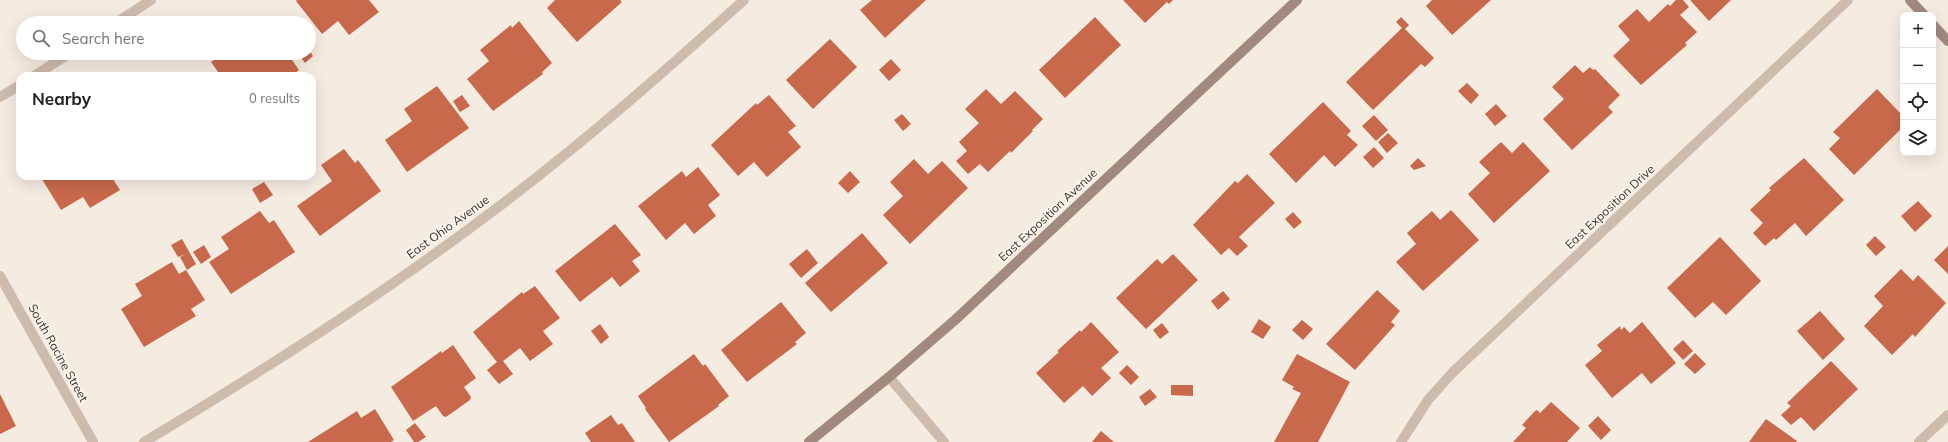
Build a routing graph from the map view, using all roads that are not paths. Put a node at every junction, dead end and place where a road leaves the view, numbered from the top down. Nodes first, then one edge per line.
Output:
1 (151, 0) edge
2 (744, 0) edge
3 (1297, 0) edge
4 (1848, 0) edge
5 (1910, 0) edge
6 (1921, 12) edge
7 (127, 16) edge
8 (1936, 28) edge
9 (1948, 41) edge
10 (59, 60) edge
11 (40, 72) edge
12 (16, 87) edge
13 (0, 97) edge
14 (0, 276) edge
15 (889, 377) junction
16 (1948, 415) edge
17 (93, 442) edge
18 (144, 442) edge
19 (809, 442) edge
20 (944, 442) edge
21 (1401, 442) edge
22 (1919, 442) edge

1 - 7 street
2 - 18 street, East Ohio Avenue
3 - 15 street, East Exposition Avenue
4 - 21 street, East Exposition Drive
5 - 6 street
8 - 9 street
10 - 11 street
12 - 13 street
14 - 17 street, South Racine Street
15 - 19 street, East Exposition Avenue
15 - 20 street
16 - 22 street

